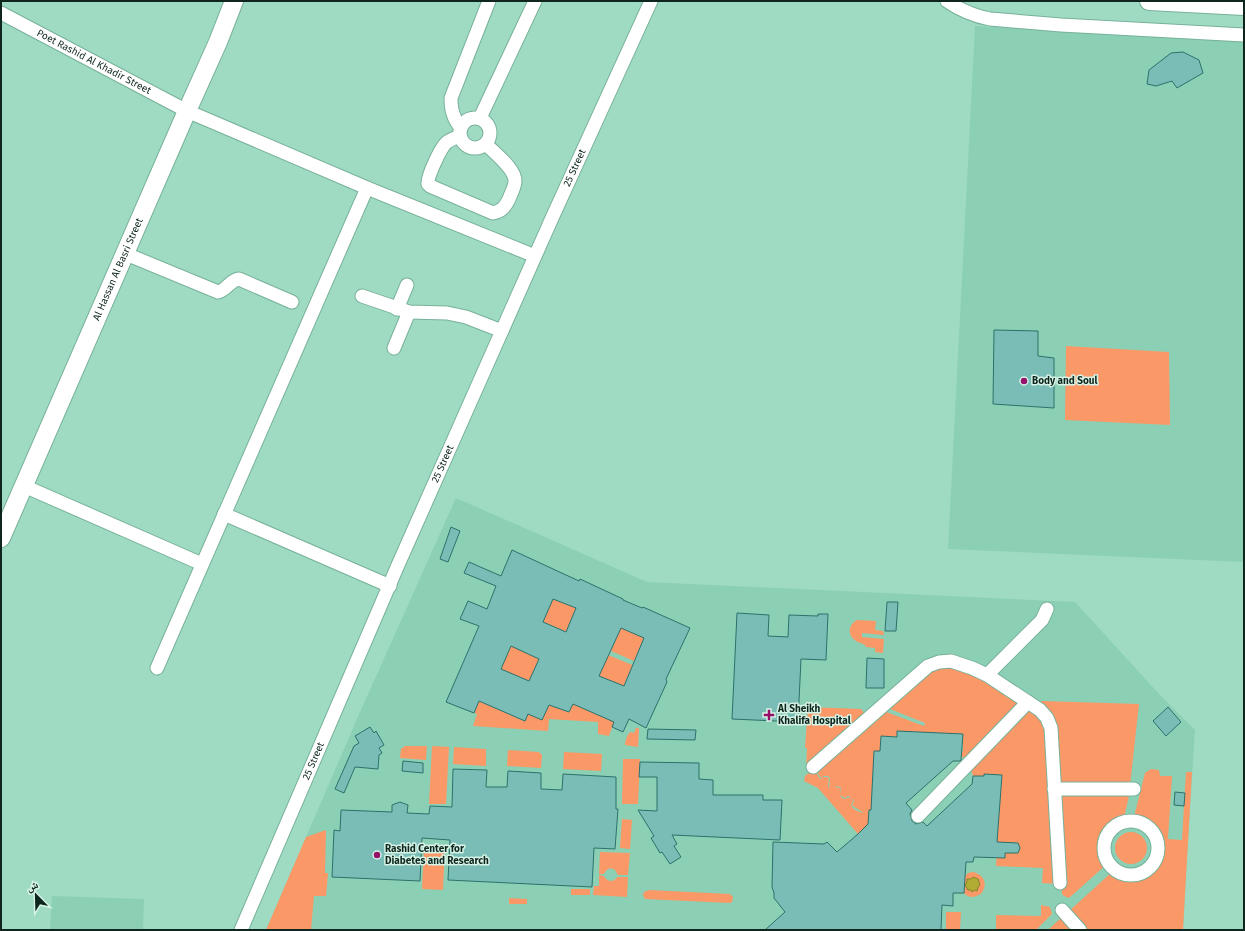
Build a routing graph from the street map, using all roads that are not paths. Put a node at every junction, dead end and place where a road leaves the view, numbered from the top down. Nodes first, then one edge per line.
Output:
1 (234, 1) edge
2 (489, 1) edge
3 (536, 1) edge
4 (651, 1) edge
5 (947, 1) edge
6 (1149, 1) edge
7 (1244, 6) edge
8 (1, 13) edge
9 (1244, 35) edge
10 (187, 112) junction
11 (480, 118) junction
12 (460, 132) junction
13 (486, 144) junction
14 (367, 188) junction
15 (126, 254) junction
16 (535, 256) junction
17 (407, 285) dead end
18 (362, 296) dead end
19 (292, 302) dead end
20 (403, 310) junction
21 (502, 331) junction
22 (394, 348) dead end
23 (24, 486) junction
24 (224, 514) junction
25 (5, 516) edge
26 (1, 538) edge
27 (202, 564) junction
28 (390, 586) junction
29 (1047, 608) dead end
30 (157, 668) dead end
31 (987, 676) junction
32 (1028, 702) junction
33 (813, 767) dead end
34 (1054, 789) junction
35 (1134, 789) dead end
36 (918, 816) dead end
37 (1108, 835) joint
38 (1060, 883) dead end
39 (1062, 910) dead end
40 (241, 930) edge
41 (1080, 930) edge

1 - 10 street, Al Hassan Al Basri Street
2 - 12 street
3 - 11 street
4 - 16 street, 25 Street
5 - 9 street
6 - 7 street
8 - 10 street, Poet Rashid Al Khadir Street
10 - 14 street, Poet Rashid Al Khadir Street
10 - 15 street, Al Hassan Al Basri Street
11 - 12 street
11 - 13 street
12 - 13 street
12 - 13 street
14 - 16 street, Poet Rashid Al Khadir Street
14 - 24 street
15 - 19 street
15 - 23 street, Al Hassan Al Basri Street
16 - 21 street, 25 Street
17 - 20 street
18 - 20 street
20 - 21 street
20 - 22 street
21 - 28 street, 25 Street
23 - 25 street, Al Hassan Al Basri Street
23 - 27 street
24 - 27 street
24 - 28 street
25 - 26 street, Al Hassan Al Basri Street
27 - 30 street
28 - 40 street, 25 Street
29 - 31 street
31 - 32 street
31 - 33 street
32 - 34 street
32 - 36 street
34 - 35 street
34 - 38 street
37 - 37 street
39 - 41 street

